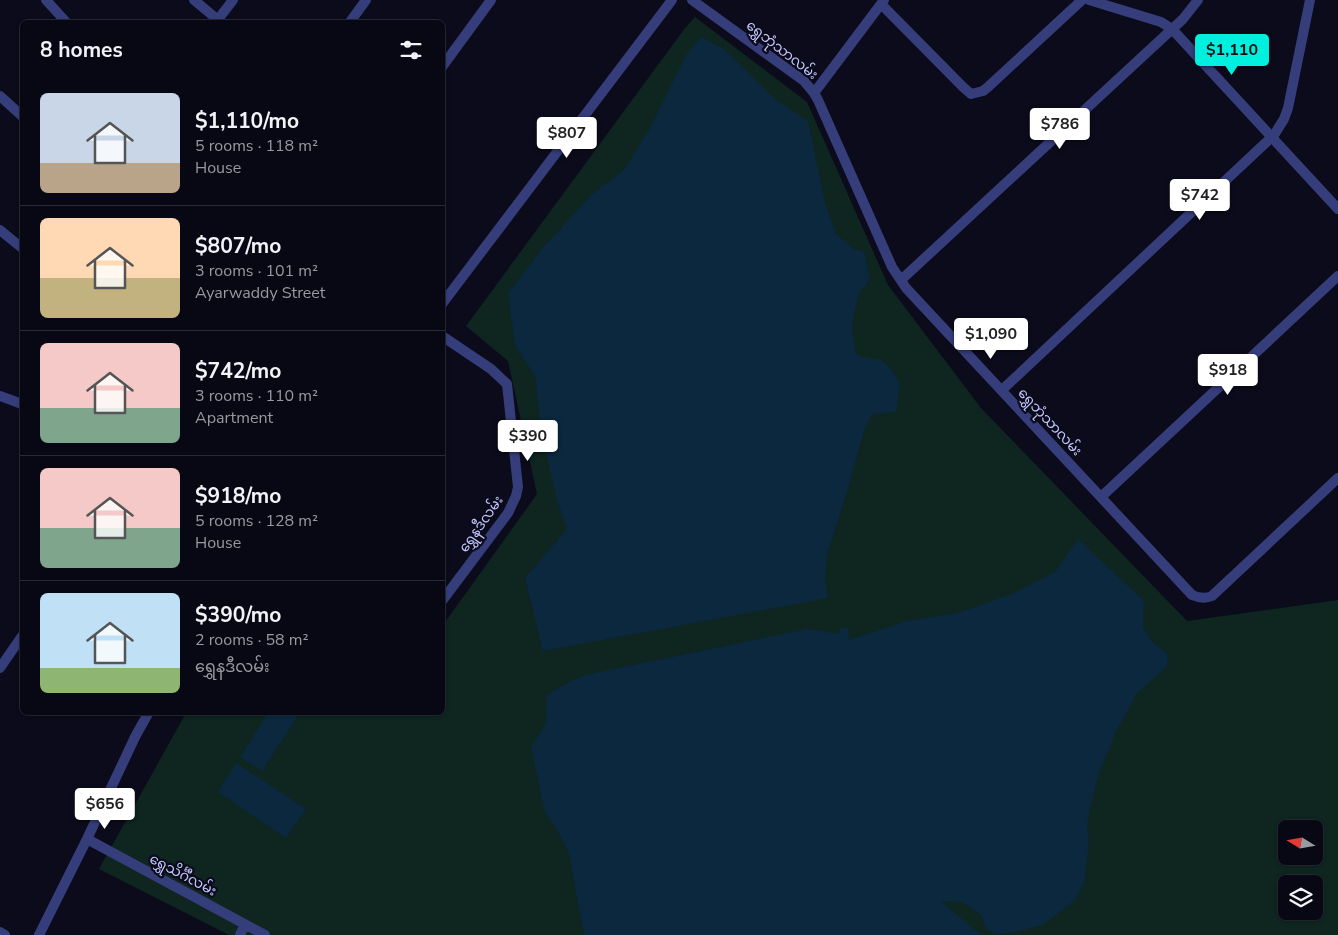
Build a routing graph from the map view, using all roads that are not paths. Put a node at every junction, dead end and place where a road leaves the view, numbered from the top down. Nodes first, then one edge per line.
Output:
1 (46, 0) edge
2 (194, 0) edge
3 (233, 0) edge
4 (366, 0) edge
5 (490, 0) edge
6 (672, 0) edge
7 (692, 0) edge
8 (1082, 0) edge
9 (1089, 0) edge
10 (1198, 0) edge
11 (1310, 0) edge
12 (883, 2) edge
13 (64, 20) edge
14 (216, 20) edge
15 (218, 20) edge
16 (351, 20) edge
17 (1172, 29) junction
18 (445, 63) edge
19 (814, 92) junction
20 (0, 96) edge
21 (20, 114) edge
22 (1272, 137) junction
23 (1338, 209) edge
24 (0, 230) edge
25 (20, 246) edge
26 (1338, 276) edge
27 (901, 280) junction
28 (445, 300) edge
29 (445, 338) edge
30 (1002, 390) junction
31 (0, 396) edge
32 (20, 403) edge
33 (1338, 478) edge
34 (1101, 497) junction
35 (445, 597) edge
36 (20, 639) edge
37 (0, 668) edge
38 (147, 715) edge
39 (87, 840) junction
40 (245, 924) junction
41 (0, 932) edge
42 (5, 935) edge
43 (39, 935) edge
44 (240, 935) edge
45 (265, 935) edge

1 - 13 street
2 - 14 street
3 - 15 street
4 - 16 street
5 - 18 street
6 - 28 street
7 - 19 street, ရွှေဘုံသာလမ်း
8 - 12 street
9 - 17 street
10 - 17 street
11 - 22 street
12 - 19 street
17 - 22 street
17 - 27 street
19 - 27 street, ရွှေဘုံသာလမ်း
20 - 21 street
22 - 23 street
22 - 30 street
24 - 25 street
26 - 34 street
27 - 30 street, ရွှေဘုံသာလမ်း
29 - 35 street, ရွှေနဒီလမ်း
30 - 34 street, ရွှေဘုံသာလမ်း
31 - 32 street
33 - 34 street, ရွှေဘုံသာလမ်း
36 - 37 street
38 - 39 street
39 - 40 street, ရွှေသိင်္ဂီလမ်း
39 - 43 street
40 - 44 street
40 - 45 street, ရွှေသိင်္ဂီလမ်း
41 - 42 street

